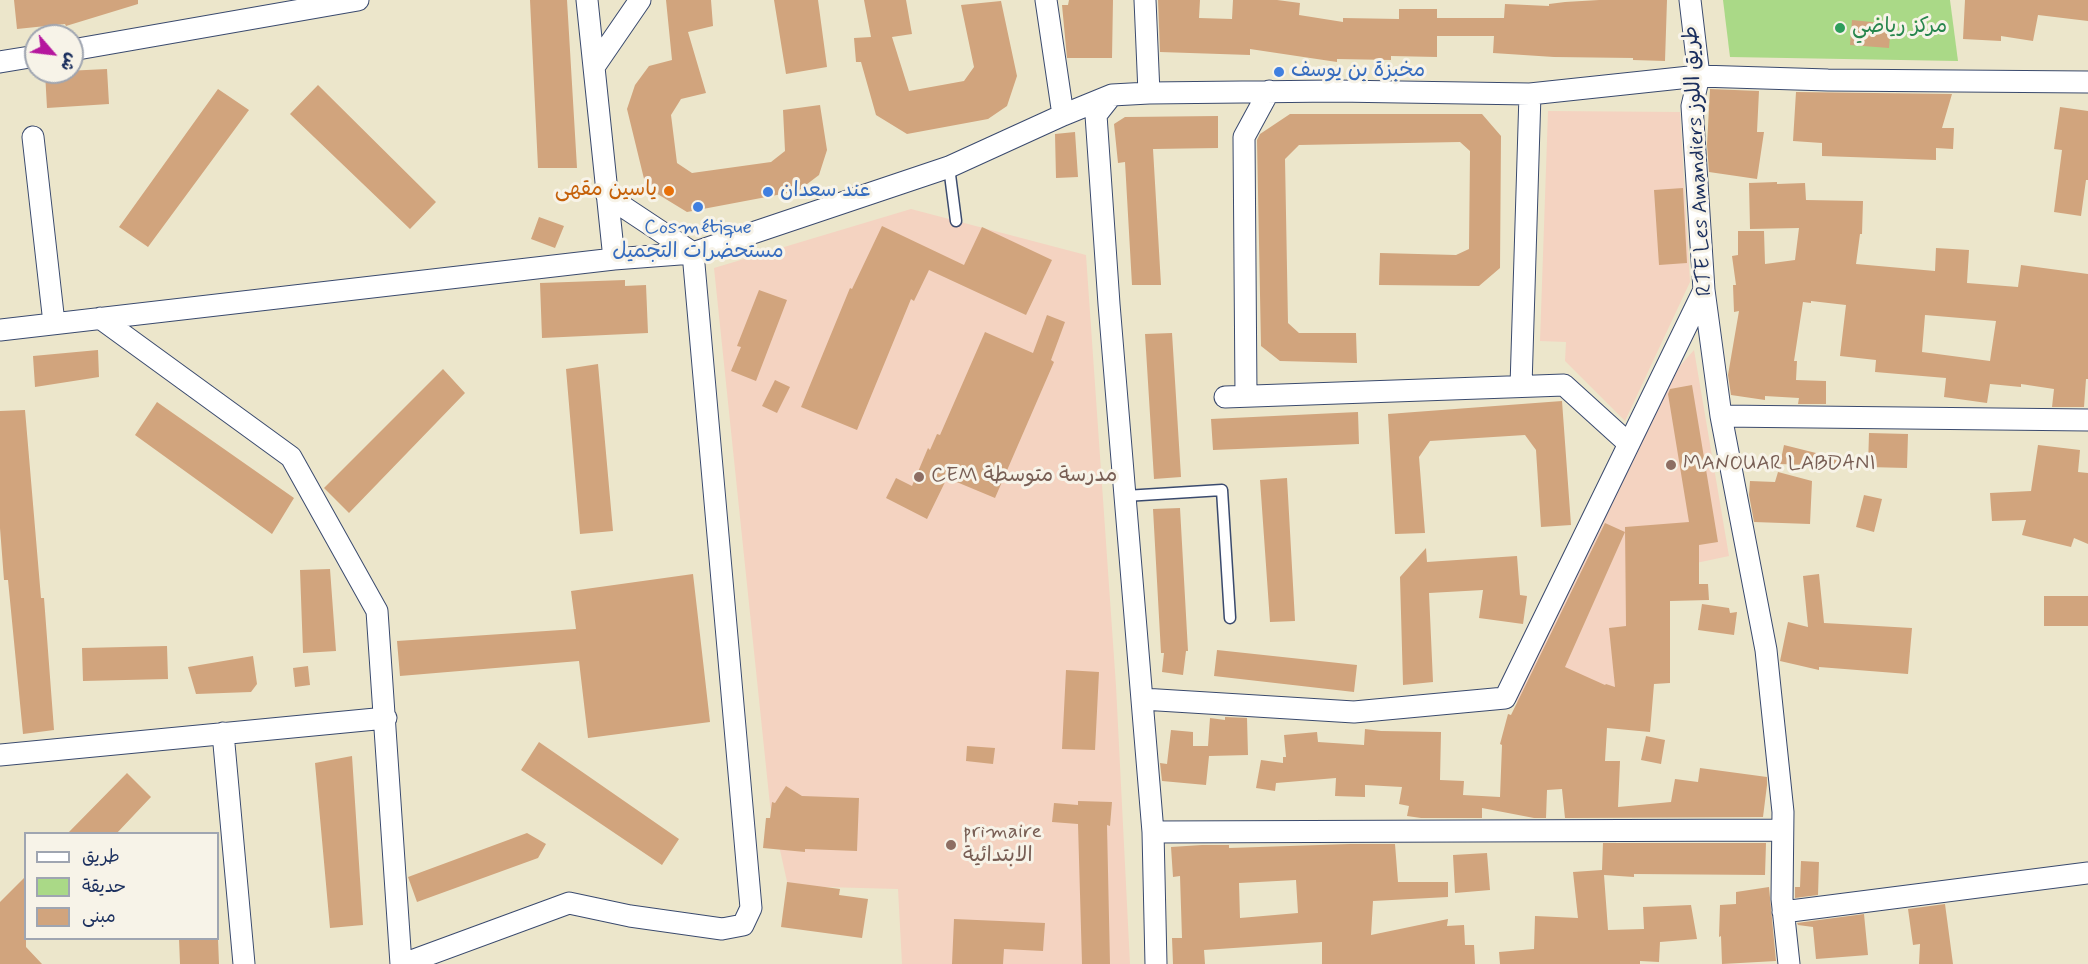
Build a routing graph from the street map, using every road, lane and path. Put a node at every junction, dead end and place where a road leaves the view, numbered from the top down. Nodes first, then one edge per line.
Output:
1 (358, 0) edge
2 (587, 0) edge
3 (640, 0) edge
4 (1046, 0) edge
5 (1145, 0) edge
6 (1690, 0) edge
7 (275, 7) edge
8 (84, 47) edge
9 (24, 58) edge
10 (0, 62) edge
11 (594, 67) junction
12 (1699, 76) junction
13 (2088, 82) edge
14 (1269, 91) junction
15 (1149, 93) junction
16 (1530, 94) junction
17 (1112, 95) junction
18 (1063, 115) junction
19 (33, 137) dead end
20 (949, 168) junction
21 (607, 196) junction
22 (956, 221) dead end
23 (693, 253) junction
24 (614, 259) junction
25 (1704, 290) junction
26 (100, 318) junction
27 (54, 323) junction
28 (0, 330) edge
29 (1521, 386) junction
30 (1721, 416) junction
31 (2088, 420) edge
32 (1628, 443) junction
33 (1125, 496) junction
34 (1230, 618) dead end
35 (1142, 699) junction
36 (386, 718) junction
37 (223, 734) junction
38 (0, 755) edge
39 (1781, 830) junction
40 (1153, 832) junction
41 (2088, 873) edge
42 (1783, 912) junction
43 (244, 964) edge
44 (402, 964) edge
45 (1156, 964) edge
46 (1789, 964) edge

1 - 7 street
2 - 11 street
3 - 11 street
4 - 18 street
5 - 15 street
6 - 12 street, RTE Les Amandiers طريق اللوز
7 - 8 street
9 - 10 street
11 - 21 street
12 - 13 street
12 - 16 street
12 - 25 street, RTE Les Amandiers طريق اللوز
14 - 15 street
14 - 16 street
14 - 29 street
15 - 17 street
16 - 29 street
17 - 18 street
17 - 33 street
18 - 20 street
19 - 27 street
20 - 22 lane
20 - 23 street
21 - 23 street
21 - 24 street
23 - 24 street
23 - 44 street
24 - 26 street
25 - 30 street, RTE Les Amandiers طريق اللوز
25 - 32 street
26 - 27 street
26 - 36 street
27 - 28 street
29 - 32 street
30 - 31 street
30 - 39 street, RTE Les Amandiers طريق اللوز
32 - 35 street
33 - 34 lane
33 - 35 street
35 - 40 street
36 - 37 street
36 - 44 street
37 - 38 street
37 - 43 street
39 - 40 street
39 - 42 street, RTE Les Amandiers طريق اللوز
40 - 45 street
41 - 42 street
42 - 46 street, RTE Les Amandiers طريق اللوز

